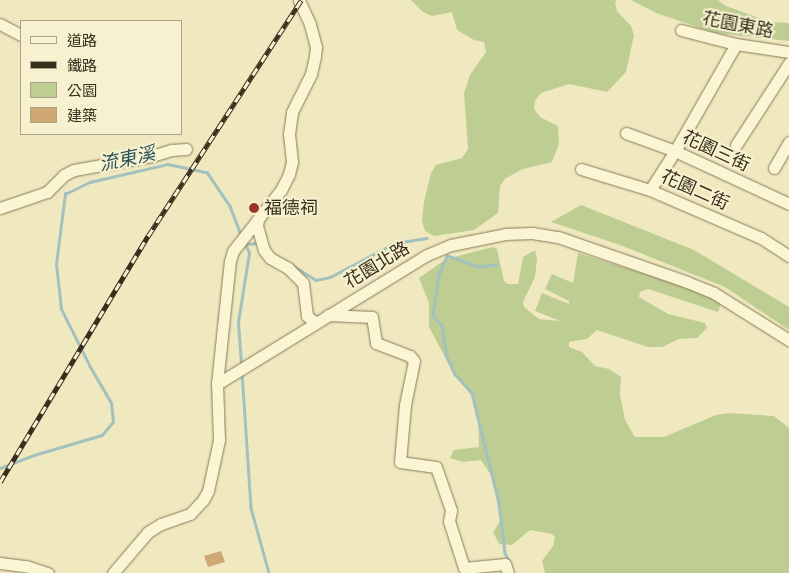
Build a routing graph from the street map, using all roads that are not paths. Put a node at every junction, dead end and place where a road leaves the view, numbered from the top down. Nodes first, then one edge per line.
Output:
1 (299, 0) edge
2 (0, 24) edge
3 (681, 30) dead end
4 (20, 35) edge
5 (736, 44) junction
6 (789, 52) edge
7 (789, 63) edge
8 (626, 133) dead end
9 (789, 142) edge
10 (736, 145) dead end
11 (186, 149) dead end
12 (675, 151) junction
13 (774, 168) dead end
14 (581, 169) dead end
15 (650, 190) junction
16 (789, 204) edge
17 (0, 208) edge
18 (257, 220) junction
19 (789, 256) edge
20 (328, 315) junction
21 (316, 323) junction
22 (789, 340) edge
23 (217, 384) junction
24 (0, 563) edge
25 (48, 573) edge
26 (113, 573) edge
27 (508, 573) edge

1 - 18 street
2 - 4 street
3 - 5 street, 花園東路
5 - 6 street, 花園東路
5 - 12 street
7 - 10 street
8 - 12 street, 花園三街
9 - 13 street
11 - 17 street
12 - 15 street
12 - 16 street, 花園三街
14 - 15 street, 花園二街
15 - 19 street, 花園二街
18 - 21 street
18 - 23 street
20 - 21 street, 花園北路
20 - 22 street, 花園北路
20 - 27 street
21 - 23 street, 花園北路
23 - 26 street
24 - 25 street

